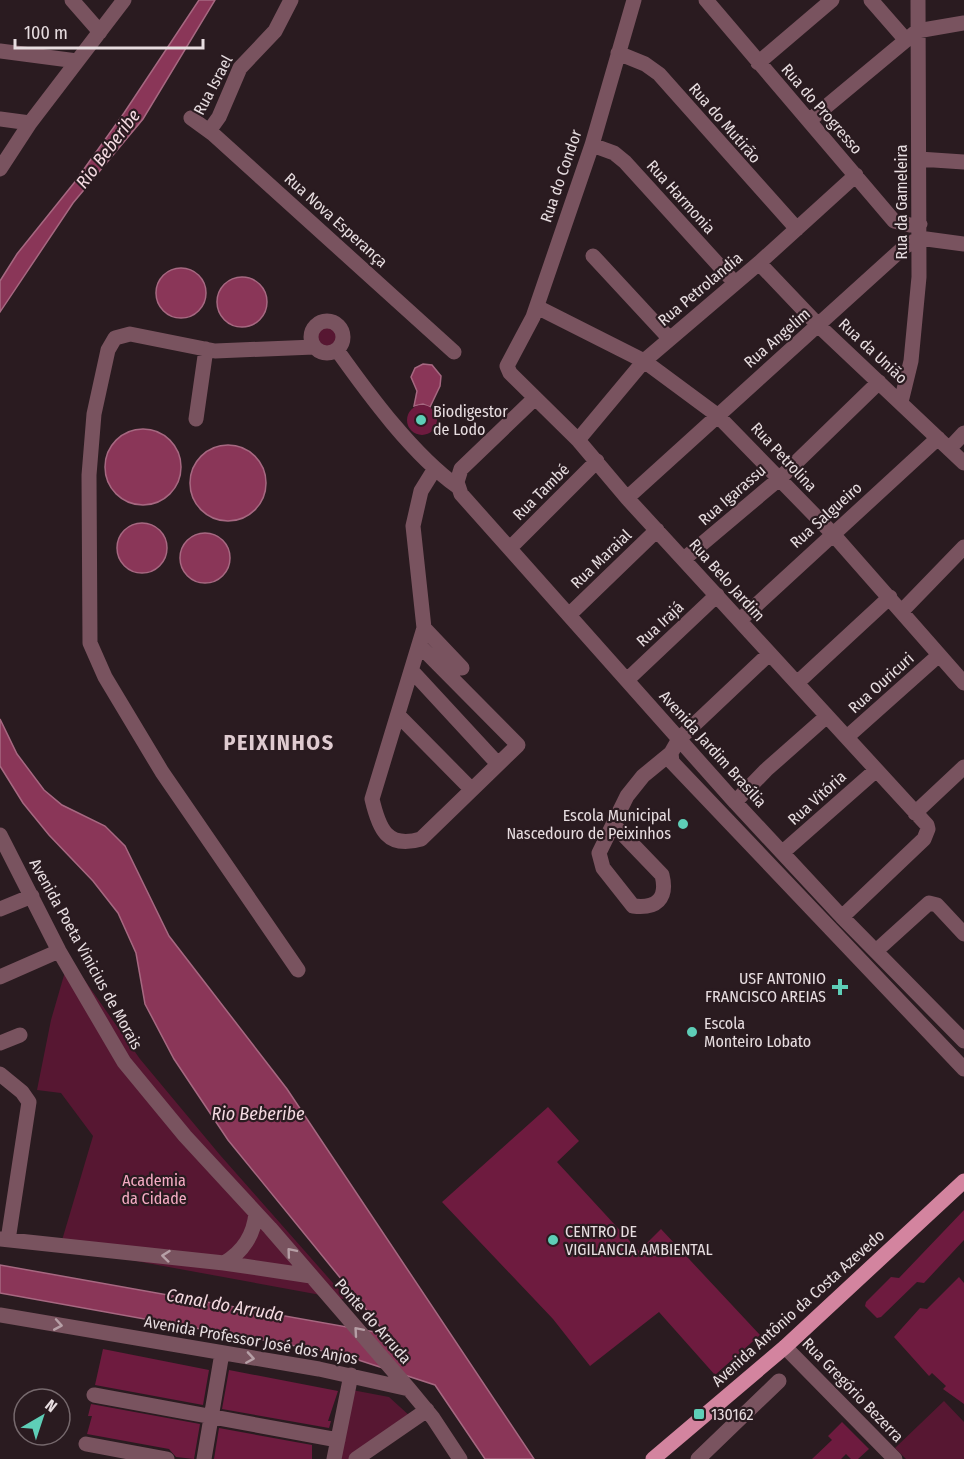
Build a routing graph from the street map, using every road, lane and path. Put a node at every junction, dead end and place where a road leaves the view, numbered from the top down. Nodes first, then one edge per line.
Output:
1 (72, 0) edge
2 (123, 0) edge
3 (291, 0) edge
4 (634, 0) edge
5 (832, 0) edge
6 (871, 0) edge
7 (918, 0) edge
8 (710, 1) edge
9 (964, 23) edge
10 (100, 32) junction
11 (911, 35) junction
12 (0, 51) edge
13 (618, 53) junction
14 (78, 61) junction
15 (758, 63) junction
16 (191, 118) dead end
17 (0, 119) edge
18 (810, 120) junction
19 (30, 123) junction
20 (209, 131) junction
21 (592, 145) junction
22 (919, 159) junction
23 (964, 162) edge
24 (0, 169) edge
25 (856, 175) junction
26 (796, 229) junction
27 (920, 231) junction
28 (964, 244) edge
29 (593, 256) dead end
30 (759, 263) junction
31 (735, 283) junction
32 (537, 307) junction
33 (819, 326) junction
34 (669, 338) junction
35 (314, 347) junction
36 (206, 350) junction
37 (337, 350) junction
38 (454, 352) dead end
39 (510, 358) joint
40 (644, 361) junction
41 (879, 382) junction
42 (534, 398) junction
43 (901, 402) junction
44 (717, 415) junction
45 (196, 419) dead end
46 (964, 433) edge
47 (578, 440) junction
48 (943, 443) junction
49 (597, 461) junction
50 (964, 463) edge
51 (434, 470) junction
52 (779, 478) junction
53 (458, 487) junction
54 (627, 498) junction
55 (657, 530) junction
56 (832, 534) junction
57 (510, 548) junction
58 (964, 548) edge
59 (684, 559) junction
60 (717, 595) junction
61 (890, 597) junction
62 (902, 611) junction
63 (570, 614) junction
64 (740, 620) junction
65 (424, 628) junction
66 (420, 646) junction
67 (769, 654) junction
68 (939, 655) junction
69 (462, 668) dead end
70 (412, 671) junction
71 (627, 680) junction
72 (797, 683) junction
73 (964, 683) edge
74 (398, 715) junction
75 (827, 716) junction
76 (847, 737) junction
77 (679, 739) junction
78 (671, 753) junction
79 (498, 764) junction
80 (964, 766) edge
81 (875, 771) junction
82 (471, 789) junction
83 (735, 802) junction
84 (915, 813) junction
85 (613, 824) junction
86 (1, 840) edge
87 (783, 852) junction
88 (32, 896) junction
89 (0, 909) edge
90 (842, 917) junction
91 (964, 934) edge
92 (59, 951) junction
93 (876, 951) junction
94 (298, 970) dead end
95 (0, 977) edge
96 (20, 1035) dead end
97 (964, 1041) edge
98 (0, 1043) edge
99 (964, 1069) edge
100 (0, 1074) edge
101 (964, 1181) edge
102 (256, 1213) junction
103 (4, 1240) edge
104 (224, 1263) junction
105 (315, 1281) junction
106 (0, 1315) edge
107 (785, 1347) junction
108 (222, 1353) junction
109 (351, 1375) junction
110 (779, 1381) dead end
111 (409, 1389) junction
112 (94, 1395) dead end
113 (427, 1410) junction
114 (211, 1416) junction
115 (338, 1440) junction
116 (86, 1444) dead end
117 (663, 1456) edge
118 (167, 1459) edge
119 (204, 1459) edge
120 (334, 1459) edge
121 (356, 1459) edge
122 (460, 1459) edge
123 (698, 1459) edge
124 (895, 1459) edge

1 - 10 street
2 - 10 street
3 - 20 street, Rua Israel
4 - 13 street, Rua do Condor
5 - 15 street
6 - 11 street
7 - 11 street, Rua da Gameleira
8 - 15 street, Rua do Progresso
9 - 11 street
10 - 14 street
11 - 18 street
11 - 22 street, Rua da Gameleira
12 - 14 street
13 - 21 street, Rua do Condor
13 - 26 street, Rua do Mutirão
14 - 19 street
15 - 18 street, Rua do Progresso
16 - 20 street, Rua Nova Esperança
17 - 19 street
18 - 25 street, Rua do Progresso
19 - 24 street
20 - 38 street, Rua Nova Esperança
21 - 31 street, Rua Harmonia
21 - 32 street, Rua do Condor
22 - 23 street
22 - 27 street, Rua da Gameleira
25 - 26 street, Rua Petrolandia
25 - 27 street, Rua do Progresso
26 - 30 street, Rua Petrolandia
27 - 28 street
27 - 33 street, Rua Angelim
27 - 43 street, Rua da Gameleira
29 - 34 street
30 - 31 street, Rua Petrolandia
30 - 33 street, Rua da União
31 - 34 street, Rua Petrolandia
32 - 39 street, Rua do Condor
32 - 40 street, Rua Petrolina
33 - 41 street, Rua da União
33 - 44 street, Rua Angelim
34 - 40 street, Rua Petrolandia
35 - 36 street
35 - 37 street
35 - 37 street
36 - 45 street
36 - 94 street
37 - 51 street, Avenida Jardim Brasília
39 - 42 street, Rua Belo Jardim
40 - 44 street, Rua Petrolina
40 - 47 street, Rua Petrolandia
41 - 43 street, Rua da União
41 - 52 street, Rua Igarassu
42 - 47 street, Rua Belo Jardim
42 - 53 street
43 - 48 street, Rua da União
44 - 52 street, Rua Petrolina
44 - 54 street, Rua Angelim
46 - 48 street, Rua Salgueiro
47 - 49 street, Rua Belo Jardim
48 - 50 street, Rua da União
48 - 56 street, Rua Salgueiro
49 - 54 street, Rua Belo Jardim
49 - 57 street, Rua També
51 - 53 street, Avenida Jardim Brasília
51 - 65 street
52 - 56 street, Rua Petrolina
52 - 59 street, Rua Igarassu
53 - 57 street, Avenida Jardim Brasília
54 - 55 street, Rua Belo Jardim
55 - 59 street, Rua Belo Jardim
55 - 63 street, Rua Maraial
56 - 61 street, Rua Petrolina
56 - 64 street, Rua Salgueiro
57 - 63 street, Avenida Jardim Brasília
58 - 62 street
59 - 60 street, Rua Belo Jardim
60 - 64 street, Rua Belo Jardim
60 - 71 street, Rua Irajá
61 - 62 street, Rua Petrolina
61 - 72 street
62 - 68 street, Rua Petrolina
63 - 71 street, Avenida Jardim Brasília
64 - 67 street, Rua Belo Jardim
65 - 66 street
65 - 69 street
66 - 70 street
66 - 79 street
67 - 72 street, Rua Belo Jardim
67 - 77 street
68 - 73 street, Rua Petrolina
68 - 76 street, Rua Ouricuri
70 - 74 street
70 - 79 street
71 - 77 street, Avenida Jardim Brasília
72 - 75 street, Rua Belo Jardim
74 - 82 street
74 - 82 street
75 - 76 street, Rua Belo Jardim
75 - 83 street
76 - 81 street, Rua Belo Jardim
77 - 78 street
77 - 83 street, Avenida Jardim Brasília
78 - 85 street
78 - 99 street, Avenida Jardim Brasília
79 - 82 street
80 - 84 street
81 - 84 street, Rua Belo Jardim
81 - 87 street, Rua Vitória
83 - 87 street, Avenida Jardim Brasília
84 - 90 street, Rua Belo Jardim
85 - 85 street
86 - 88 street, Avenida Poeta Vinicius de Morais
87 - 90 street, Avenida Jardim Brasília
88 - 89 street
88 - 92 street, Avenida Poeta Vinicius de Morais
90 - 93 street, Avenida Jardim Brasília
91 - 93 street
92 - 95 street
92 - 102 street, Avenida Poeta Vinicius de Morais
93 - 97 street, Avenida Jardim Brasília
96 - 98 street
100 - 103 street
101 - 107 main road, Avenida Antônio da Costa Azevedo
102 - 104 street
105 -> 102 street, Avenida Poeta Vinicius de Morais
104 -> 103 street
104 - 105 street
111 -> 105 street, Ponte do Arruda
106 -> 108 street, Avenida Professor José dos Anjos
107 - 117 main road, Avenida Antônio da Costa Azevedo
107 - 124 street, Rua Gregório Bezerra
108 -> 109 street, Avenida Professor José dos Anjos
108 - 114 street
109 - 111 street, Avenida Professor José dos Anjos
109 - 115 street
110 - 123 street
111 - 113 street
112 - 114 street
113 - 121 street
113 - 122 street
114 - 115 street
114 - 119 street
115 - 120 street
116 - 118 street

